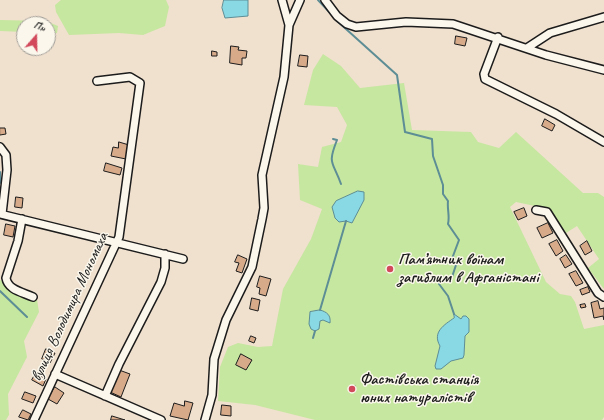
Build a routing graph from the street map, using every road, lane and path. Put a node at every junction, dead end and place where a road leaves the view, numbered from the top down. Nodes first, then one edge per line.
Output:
1 (282, 0) edge
2 (300, 0) edge
3 (325, 0) edge
4 (604, 17) edge
5 (289, 25) junction
6 (498, 37) junction
7 (527, 48) junction
8 (604, 70) edge
9 (97, 81) dead end
10 (604, 142) edge
11 (0, 147) edge
12 (536, 210) dead end
13 (1, 214) edge
14 (22, 218) junction
15 (116, 243) junction
16 (165, 254) junction
17 (182, 259) dead end
18 (33, 297) dead end
19 (604, 297) edge
20 (55, 374) junction
21 (105, 396) junction
22 (142, 412) junction
23 (34, 420) edge
24 (140, 420) edge
25 (161, 420) edge
26 (205, 420) edge

1 - 5 street
2 - 5 street
3 - 6 street
4 - 7 street
5 - 26 street
6 - 7 street
6 - 10 street
7 - 8 street
9 - 15 street, вулиця Володимира Мономаха
11 - 13 street
12 - 19 street
13 - 14 street
14 - 15 street
14 - 18 street
15 - 16 street
15 - 20 street, вулиця Володимира Мономаха
16 - 17 street
16 - 21 street
20 - 21 street
20 - 23 street, вулиця Володимира Мономаха
21 - 22 street
22 - 24 street
22 - 25 street

